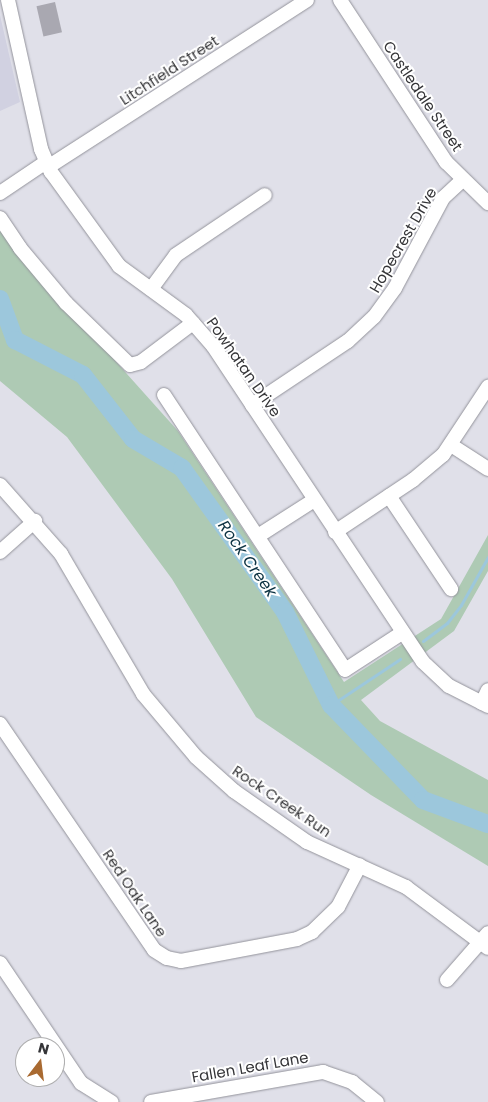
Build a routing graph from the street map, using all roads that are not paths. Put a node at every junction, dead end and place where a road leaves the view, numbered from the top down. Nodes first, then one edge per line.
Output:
1 (8, 0) edge
2 (307, 0) edge
3 (340, 0) edge
4 (47, 165) junction
5 (462, 180) junction
6 (0, 193) edge
7 (264, 195) dead end
8 (488, 203) edge
9 (0, 218) edge
10 (151, 289) junction
11 (193, 323) junction
12 (488, 387) edge
13 (164, 395) dead end
14 (252, 405) junction
15 (451, 445) junction
16 (488, 469) edge
17 (0, 485) edge
18 (389, 496) junction
19 (314, 500) junction
20 (35, 520) junction
21 (335, 532) junction
22 (258, 536) junction
23 (0, 552) edge
24 (450, 589) dead end
25 (402, 633) junction
26 (488, 690) edge
27 (485, 704) edge
28 (0, 724) edge
29 (360, 865) junction
30 (486, 940) edge
31 (0, 963) edge
32 (447, 980) dead end
33 (112, 1102) edge
34 (151, 1102) edge
35 (377, 1102) edge

1 - 4 street, Powhatan Drive
2 - 4 street, Litchfield Street
3 - 5 street, Castledale Street
4 - 6 street, Litchfield Street
4 - 10 street, Powhatan Drive
5 - 8 street, Castledale Street
5 - 14 street, Hopecrest Drive
7 - 10 street
9 - 11 street
10 - 11 street, Powhatan Drive
11 - 14 street, Powhatan Drive
12 - 15 street
13 - 22 street
14 - 19 street, Powhatan Drive
15 - 16 street
15 - 18 street
17 - 20 street, Rock Creek Run
18 - 21 street
18 - 24 street
19 - 21 street, Powhatan Drive
19 - 22 street
20 - 23 street
20 - 29 street, Rock Creek Run
21 - 25 street, Powhatan Drive
22 - 25 street
25 - 27 street, Powhatan Drive
26 - 27 street
28 - 29 street, Red Oak Lane
29 - 30 street, Rock Creek Run
30 - 32 street
31 - 33 street
34 - 35 street, Fallen Leaf Lane

